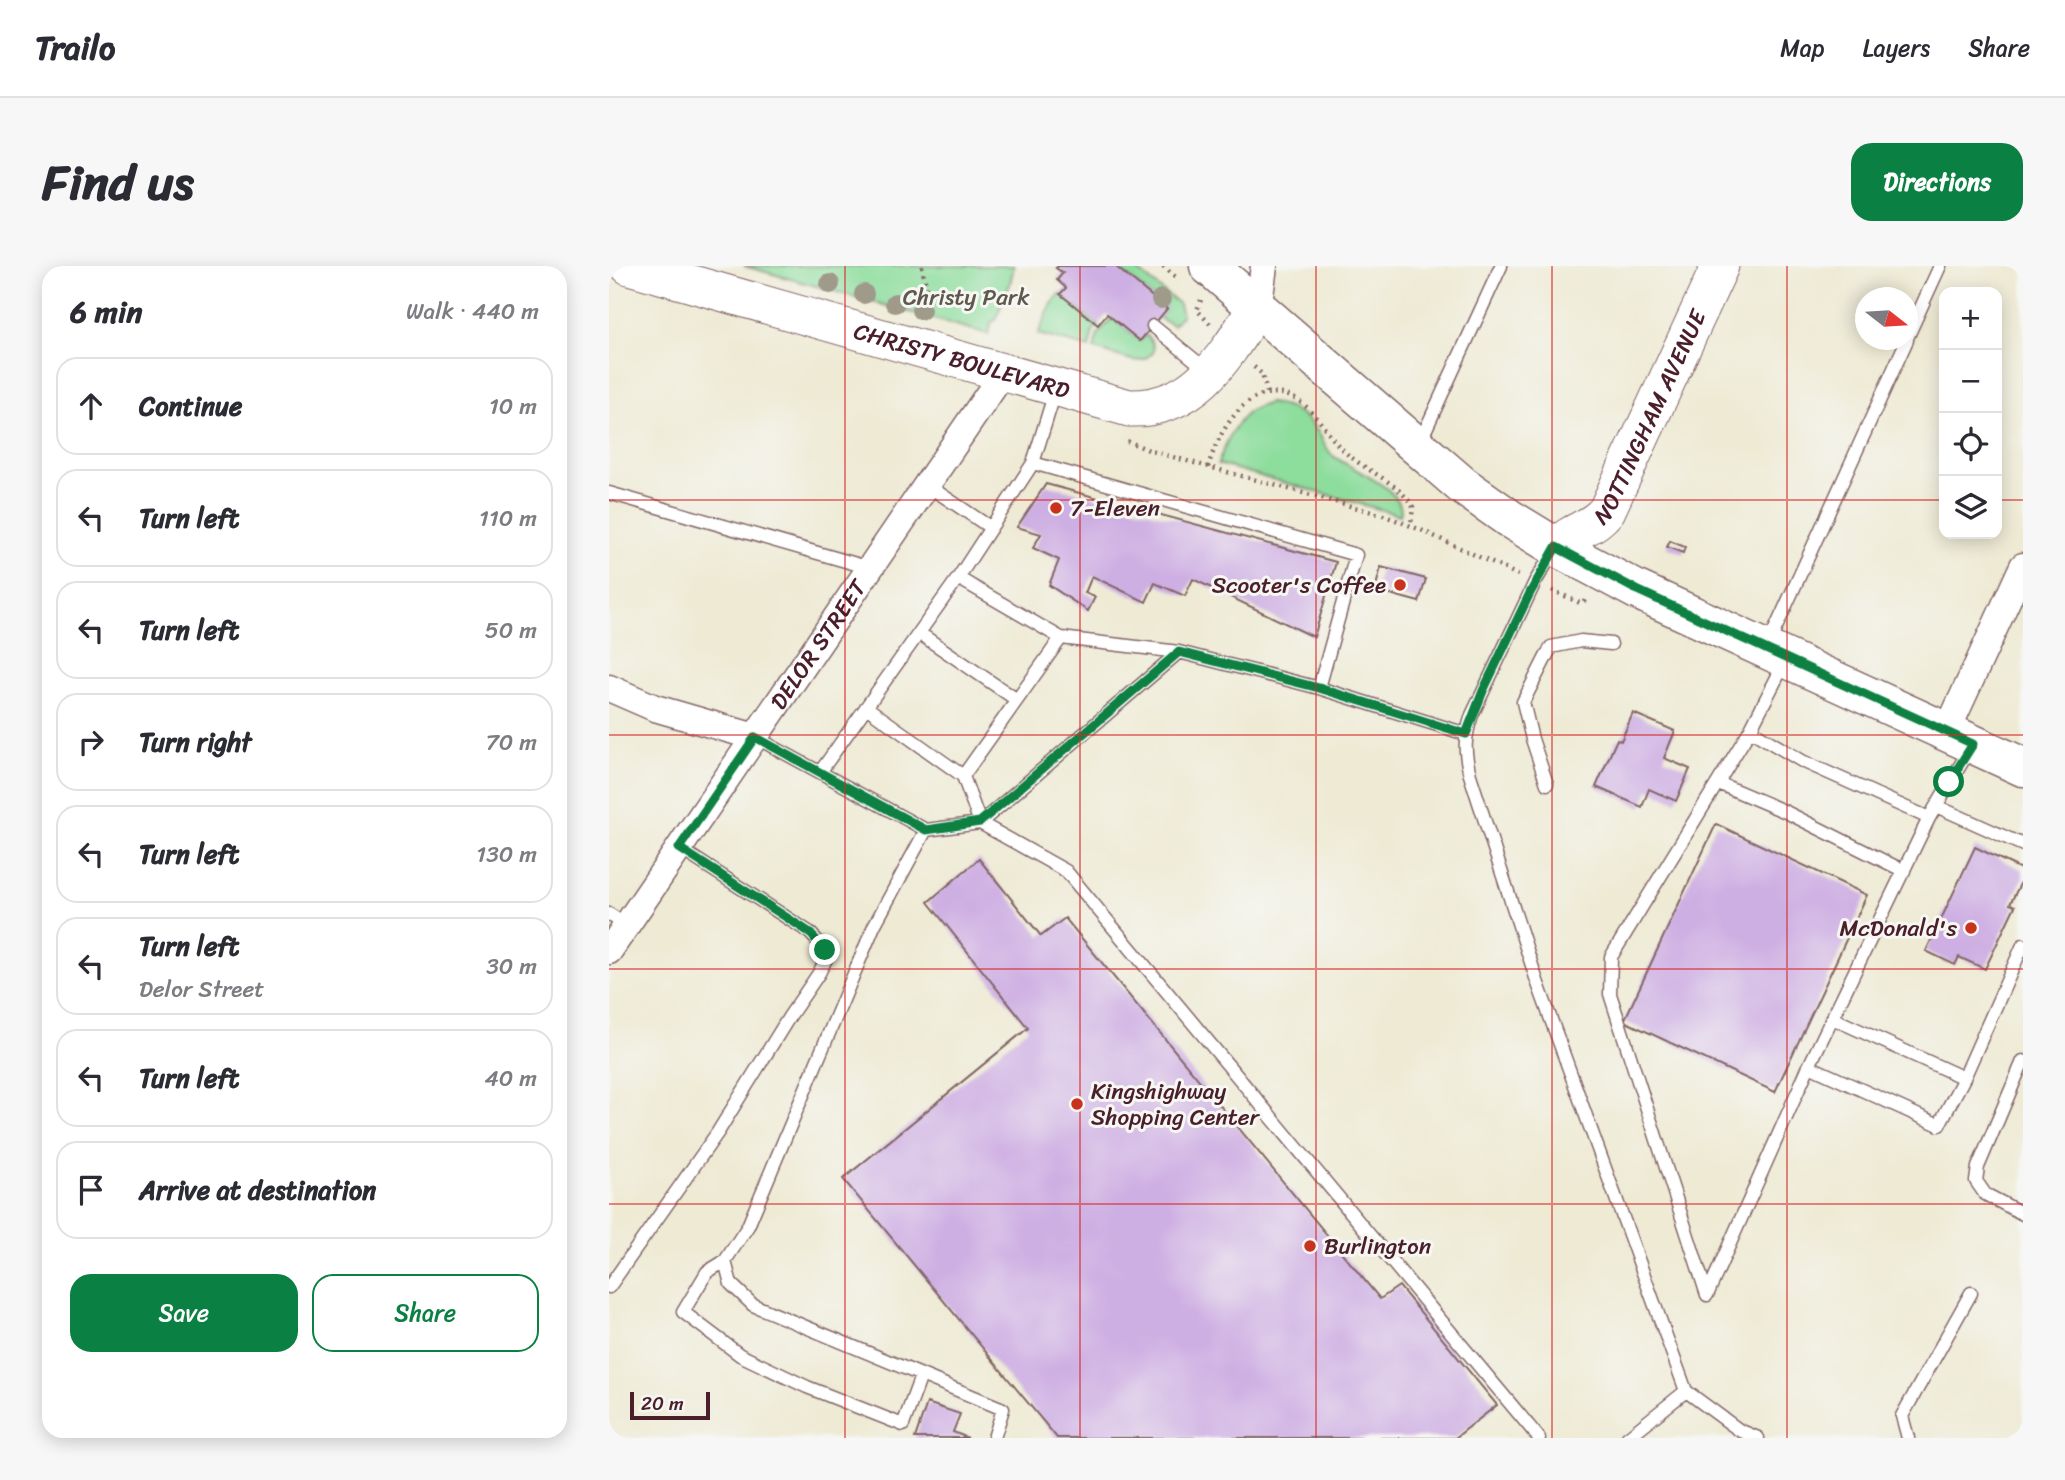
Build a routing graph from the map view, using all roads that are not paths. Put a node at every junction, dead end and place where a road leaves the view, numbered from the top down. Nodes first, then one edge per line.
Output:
1 (629, 266) edge
2 (1209, 266) edge
3 (1264, 266) edge
4 (1501, 266) edge
5 (1720, 266) edge
6 (1940, 266) edge
7 (1256, 308) junction
8 (1918, 315) edge
9 (1153, 326) dead end
10 (1902, 350) edge
11 (1003, 373) junction
12 (1210, 373) junction
13 (1056, 388) junction
14 (1418, 447) junction
15 (1033, 463) junction
16 (926, 485) junction
17 (609, 493) edge
18 (991, 528) junction
19 (1556, 547) junction
20 (2023, 566) edge
21 (870, 568) junction
22 (958, 578) junction
23 (919, 633) junction
24 (1061, 638) junction
25 (1611, 644) dead end
26 (1179, 652) junction
27 (1776, 654) junction
28 (609, 688) edge
29 (1319, 688) junction
30 (1017, 700) junction
31 (866, 707) junction
32 (1750, 730) junction
33 (1466, 734) junction
34 (755, 737) junction
35 (1960, 737) junction
36 (2023, 767) edge
37 (820, 772) junction
38 (963, 776) junction
39 (1718, 783) junction
40 (1547, 784) dead end
41 (1936, 806) junction
42 (1929, 818) junction
43 (980, 822) junction
44 (926, 830) junction
45 (2023, 845) edge
46 (679, 848) junction
47 (1904, 871) junction
48 (618, 920) edge
49 (2023, 945) edge
50 (609, 951) edge
51 (1832, 1018) junction
52 (2023, 1061) edge
53 (1809, 1066) junction
54 (1964, 1078) junction
55 (2023, 1214) edge
56 (725, 1261) junction
57 (609, 1287) edge
58 (1971, 1293) dead end
59 (921, 1376) junction
60 (1686, 1391) junction
61 (1734, 1434) edge
62 (994, 1438) edge
63 (1539, 1438) edge
64 (1627, 1438) edge
65 (1758, 1438) edge
66 (1908, 1438) edge

1 - 11 street, CHRISTY BOULEVARD
2 - 7 main road
3 - 7 street
4 - 14 lane
5 - 19 street, NOTTINGHAM AVENUE
6 - 8 lane
7 - 12 street, CHRISTY BOULEVARD
7 - 14 main road
9 - 12 lane
10 - 27 lane
11 - 13 street, CHRISTY BOULEVARD
11 - 16 street, DELOR STREET
12 - 13 street, CHRISTY BOULEVARD
13 - 15 lane
14 - 19 main road
15 - 18 lane
15 - 29 lane
16 - 18 lane
16 - 21 street, DELOR STREET
17 - 21 lane
18 - 22 lane
19 - 27 main road
19 - 33 lane
20 - 35 street
21 - 34 street, DELOR STREET
22 - 23 lane
22 - 24 lane
23 - 30 lane
23 - 31 lane
24 - 26 lane
24 - 30 lane
25 - 40 lane
26 - 29 lane
26 - 43 lane
27 - 32 lane
27 - 35 main road
28 - 34 street
29 - 33 lane
30 - 38 lane
31 - 37 lane
31 - 38 lane
32 - 39 lane
32 - 42 lane
33 - 60 lane
34 - 37 lane
34 - 46 street, DELOR STREET
35 - 36 main road
35 - 41 lane
37 - 44 lane
38 - 43 lane
39 - 47 lane
39 - 53 lane
41 - 42 lane
41 - 45 lane
42 - 47 lane
43 - 44 lane
43 - 63 lane
44 - 56 lane
46 - 48 street, DELOR STREET
46 - 57 lane
47 - 51 lane
48 - 50 street, DELOR STREET
49 - 54 lane
51 - 53 lane
51 - 54 lane
52 - 55 lane
53 - 54 lane
56 - 59 lane
56 - 59 lane
58 - 66 lane
59 - 62 lane
60 - 61 lane
60 - 64 lane
61 - 65 lane

